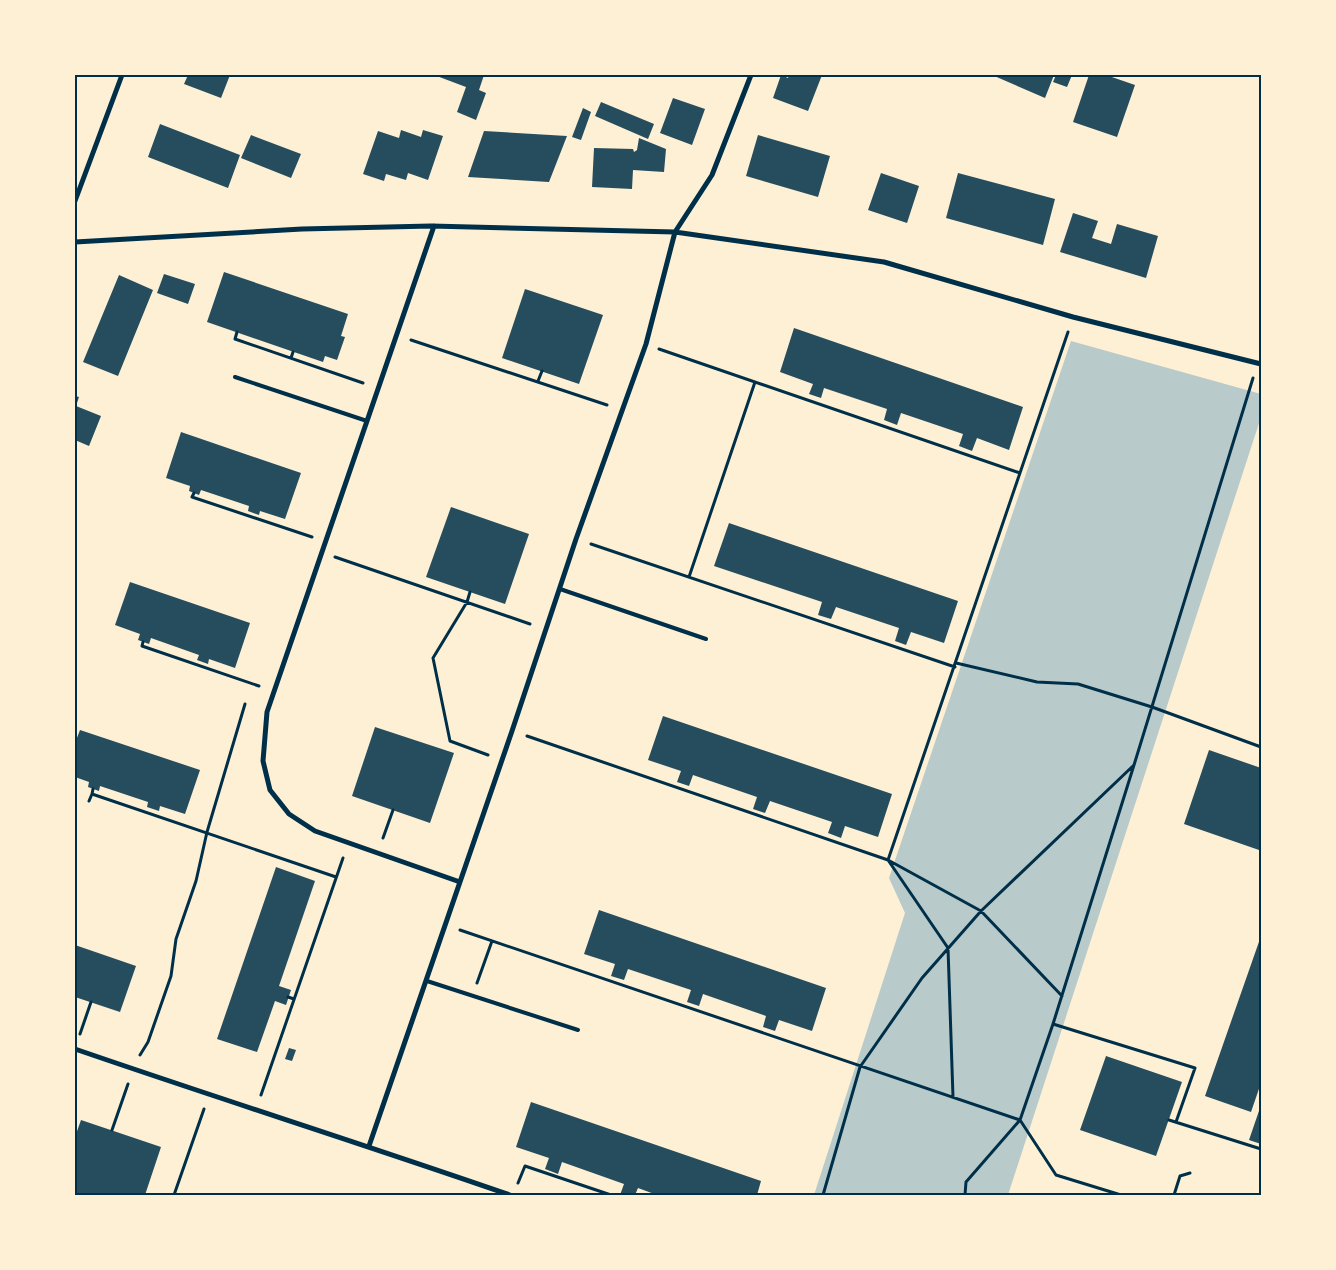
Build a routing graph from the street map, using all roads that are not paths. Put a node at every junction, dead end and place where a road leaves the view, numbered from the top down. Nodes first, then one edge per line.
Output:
1 (122, 75) edge
2 (751, 75) edge
3 (75, 201) edge
4 (434, 226) junction
5 (675, 232) junction
6 (75, 242) edge
7 (1259, 364) edge
8 (235, 377) dead end
9 (367, 421) junction
10 (560, 588) junction
11 (706, 639) dead end
12 (460, 882) junction
13 (427, 981) junction
14 (578, 1030) dead end
15 (75, 1049) edge
16 (369, 1146) junction
17 (510, 1195) edge

1 - 3 street
2 - 5 street
4 - 5 street
4 - 6 street
4 - 9 street
5 - 7 street
5 - 10 street
8 - 9 lane
9 - 12 street
10 - 11 lane
10 - 12 street
12 - 13 street
13 - 14 lane
13 - 16 street
15 - 16 street
16 - 17 street

